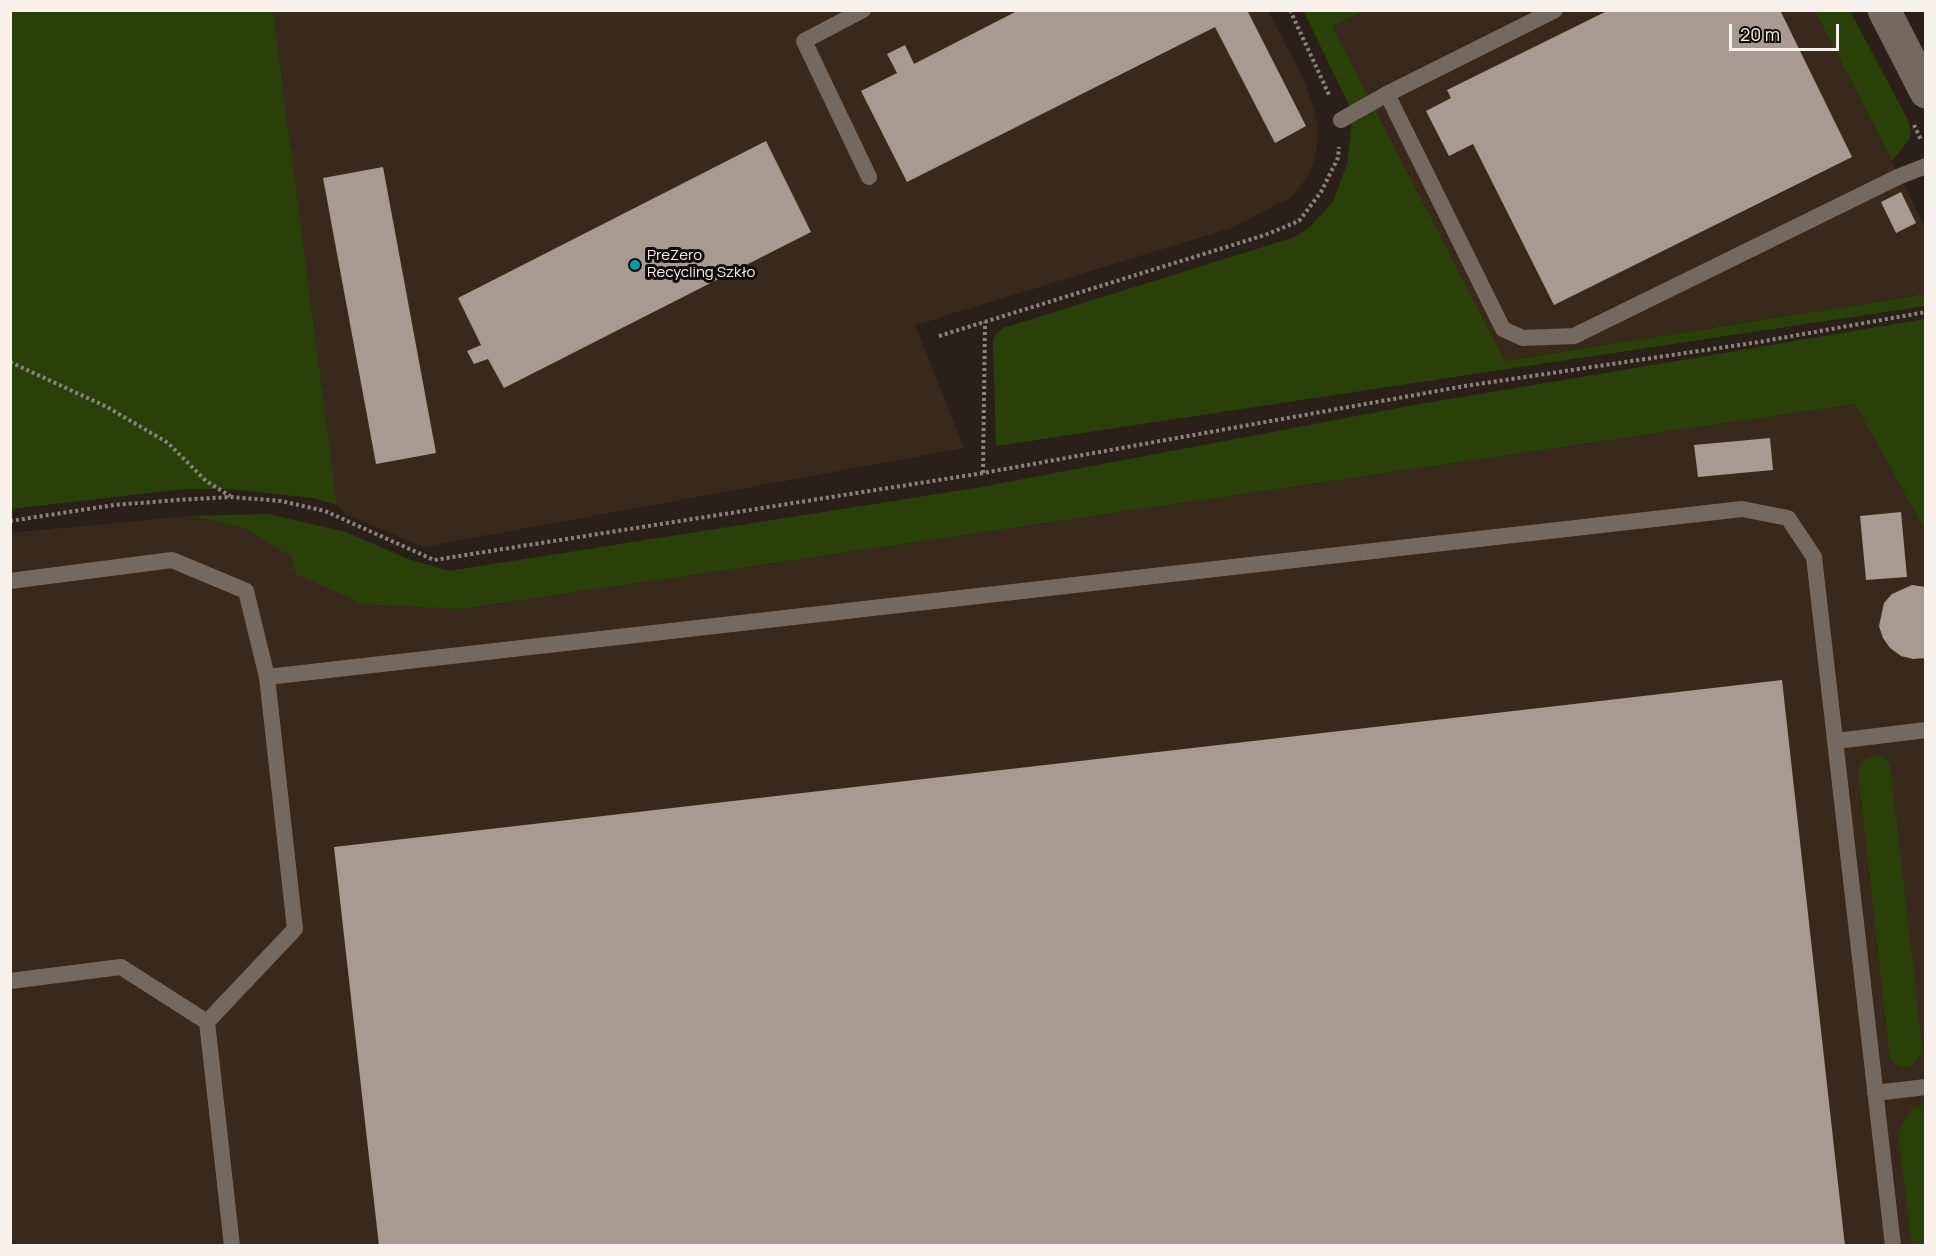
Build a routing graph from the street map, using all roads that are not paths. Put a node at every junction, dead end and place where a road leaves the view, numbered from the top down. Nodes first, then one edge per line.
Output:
1 (863, 10) edge
2 (1555, 10) edge
3 (1884, 10) edge
4 (1917, 52) edge
5 (1926, 92) edge
6 (1387, 94) junction
7 (1341, 120) road end
8 (1926, 166) edge
9 (869, 177) dead end
10 (10, 581) edge
11 (267, 676) junction
12 (1926, 730) edge
13 (1836, 741) junction
14 (10, 981) edge
15 (207, 1022) junction
16 (1926, 1087) edge
17 (1875, 1093) junction
18 (232, 1245) edge
19 (1893, 1245) edge

1 - 9 lane
2 - 6 lane
3 - 4 street
4 - 5 street
6 - 7 lane
6 - 8 lane
10 - 11 lane
11 - 13 lane
11 - 15 lane
12 - 13 lane
13 - 17 lane
14 - 15 lane
15 - 18 lane
16 - 17 lane
17 - 19 lane

